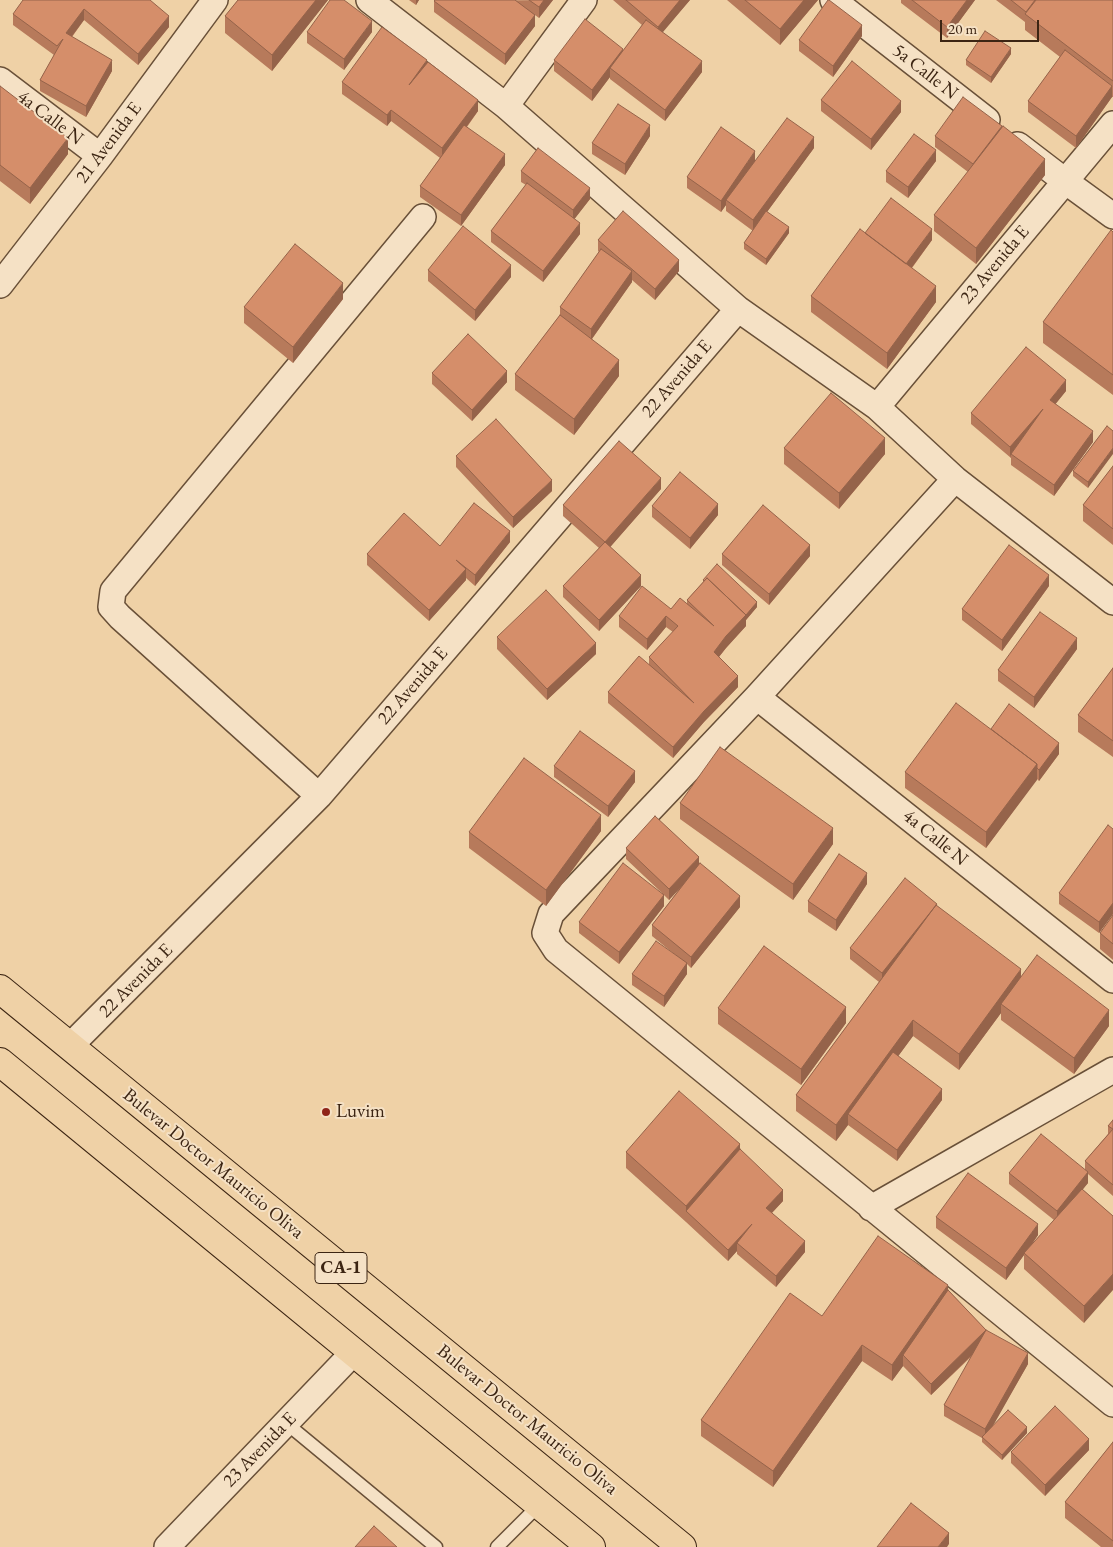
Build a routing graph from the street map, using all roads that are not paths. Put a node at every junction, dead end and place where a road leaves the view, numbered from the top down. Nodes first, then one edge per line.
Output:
1 (215, 0) edge
2 (369, 0) edge
3 (584, 0) edge
4 (833, 0) edge
5 (0, 80) edge
6 (506, 106) junction
7 (1113, 124) edge
8 (100, 156) junction
9 (1065, 181) junction
10 (1113, 216) edge
11 (423, 217) dead end
12 (0, 285) edge
13 (738, 309) junction
14 (877, 407) junction
15 (955, 479) junction
16 (1113, 602) edge
17 (757, 696) junction
18 (319, 796) junction
19 (1113, 980) edge
20 (0, 989) edge
21 (70, 1046) junction
22 (0, 1062) edge
23 (1113, 1070) edge
24 (871, 1208) junction
25 (354, 1352) junction
26 (1113, 1404) edge
27 (286, 1423) junction
28 (540, 1504) junction
29 (167, 1547) edge
30 (436, 1547) edge
31 (497, 1547) edge
32 (591, 1547) edge
33 (682, 1547) edge

1 - 8 street, 21 Avenida E
2 - 6 street
3 - 6 street
4 - 9 street, 5a Calle N
5 - 8 street, 4a Calle N
6 - 13 street
7 - 9 street, 23 Avenida E
8 - 12 street, 21 Avenida E
9 - 10 street, 5a Calle N
9 - 14 street, 23 Avenida E
11 - 18 street
13 - 14 street
13 - 18 street, 22 Avenida E
14 - 15 street
15 - 16 street
15 - 17 street
17 - 19 street, 4a Calle N
17 - 24 street
18 - 21 street, 22 Avenida E
20 - 21 highway, Bulevar Doctor Mauricio Oliva / CA-1
21 - 33 highway, Bulevar Doctor Mauricio Oliva / CA-1
22 - 25 highway, CA-1
23 - 24 street
24 - 26 street
25 - 27 street, 23 Avenida E
25 - 28 highway, CA-1
27 - 29 street, 23 Avenida E
27 - 30 lane
28 - 31 lane
28 - 32 highway, CA-1

